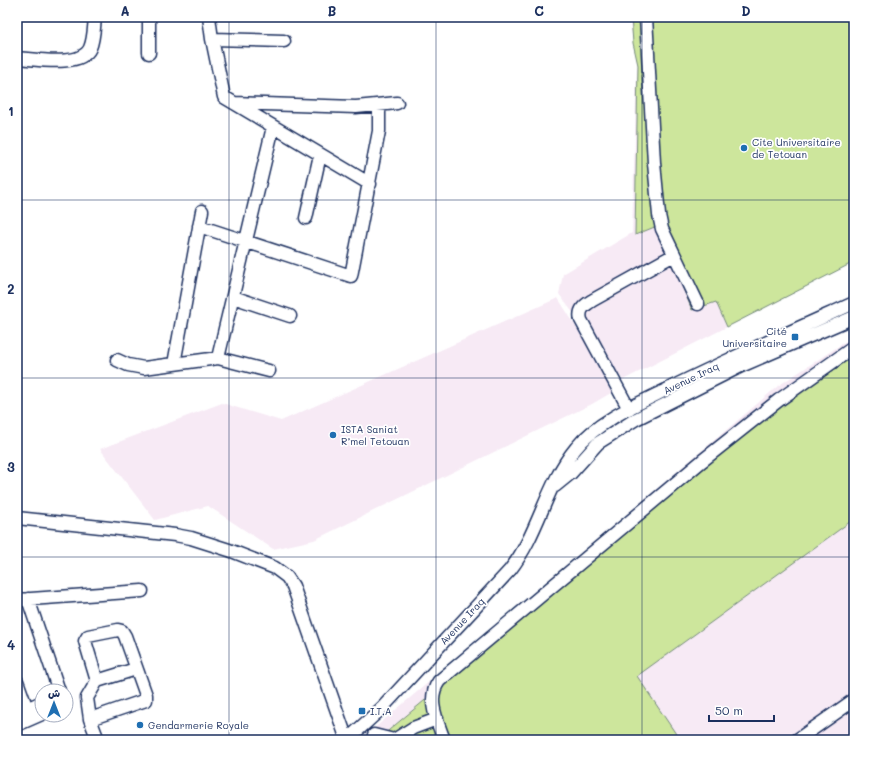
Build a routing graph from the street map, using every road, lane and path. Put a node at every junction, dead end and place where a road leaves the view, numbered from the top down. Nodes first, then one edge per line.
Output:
1 (95, 17) edge
2 (149, 17) edge
3 (209, 17) edge
4 (646, 17) edge
5 (212, 39) junction
6 (284, 41) dead end
7 (149, 53) dead end
8 (17, 58) edge
9 (234, 103) junction
10 (397, 103) dead end
11 (379, 105) junction
12 (274, 127) junction
13 (320, 155) junction
14 (370, 184) junction
15 (202, 211) dead end
16 (306, 218) dead end
17 (199, 226) junction
18 (246, 242) junction
19 (674, 255) junction
20 (233, 297) junction
21 (854, 303) edge
22 (698, 304) dead end
23 (290, 316) dead end
24 (854, 317) edge
25 (854, 347) edge
26 (218, 358) junction
27 (117, 360) dead end
28 (174, 364) junction
29 (269, 371) dead end
30 (629, 409) junction
31 (554, 487) junction
32 (17, 518) edge
33 (142, 591) dead end
34 (23, 599) edge
35 (136, 669) junction
36 (17, 681) edge
37 (97, 681) junction
38 (56, 683) edge
39 (854, 700) edge
40 (34, 709) edge
41 (22, 711) edge
42 (34, 713) edge
43 (437, 718) junction
44 (90, 719) junction
45 (17, 725) edge
46 (374, 735) dead end
47 (98, 740) edge
48 (347, 740) edge
49 (394, 740) edge
50 (444, 740) edge
51 (797, 740) edge

1 - 8 street
2 - 7 street
3 - 5 street
4 - 19 street
5 - 6 street
5 - 9 street
9 - 11 street
9 - 12 street
10 - 11 street
11 - 14 street
12 - 13 street
12 - 18 street
13 - 14 street
13 - 16 street
14 - 18 street
15 - 17 street
17 - 18 street
17 - 28 street
18 - 20 street
19 - 22 street
19 - 30 street
20 - 23 street
20 - 26 street
21 - 30 street, Avenue Iraq
24 - 31 street, Avenue Iraq
25 - 43 street
26 - 28 street
26 - 29 street
27 - 28 street
30 - 31 street, Avenue Iraq
31 - 48 street, Avenue Iraq
32 - 48 street
33 - 34 street
34 - 38 street
35 - 37 street
35 - 37 street
35 - 44 street
36 - 41 street
37 - 44 street
39 - 51 street
40 - 41 street
42 - 45 street
43 - 49 street
43 - 50 street
44 - 47 street
46 - 49 street

